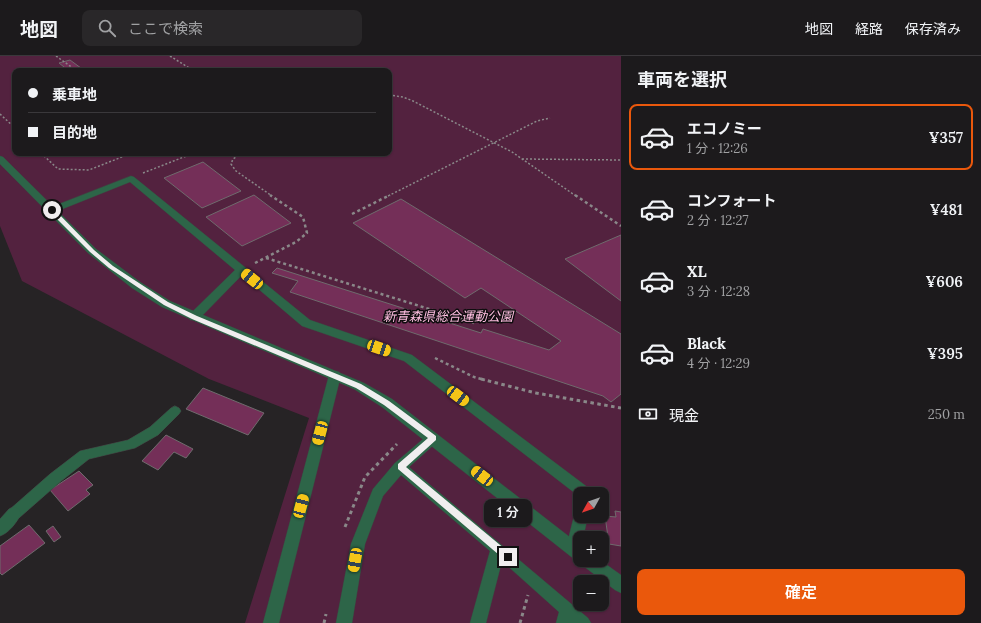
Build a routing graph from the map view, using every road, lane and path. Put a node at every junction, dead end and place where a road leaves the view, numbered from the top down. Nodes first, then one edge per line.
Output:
1 (56, 56) edge
2 (170, 56) edge
3 (73, 68) edge
4 (189, 68) edge
5 (392, 95) edge
6 (0, 114) edge
7 (550, 118) dead end
8 (12, 125) edge
9 (495, 143) junction
10 (44, 156) edge
11 (124, 156) edge
12 (186, 156) edge
13 (238, 156) edge
14 (0, 159) edge
15 (522, 159) junction
16 (621, 160) edge
17 (138, 175) dead end
18 (52, 210) junction
19 (352, 214) dead end
20 (621, 226) edge
21 (266, 258) junction
22 (245, 268) junction
23 (194, 317) junction
24 (474, 323) dead end
25 (434, 358) dead end
26 (335, 375) junction
27 (621, 408) edge
28 (175, 411) dead end
29 (433, 438) junction
30 (400, 467) junction
31 (577, 487) edge
32 (14, 514) joint
33 (0, 528) edge
34 (573, 548) edge
35 (498, 549) junction
36 (597, 567) edge
37 (621, 585) edge
38 (566, 616) edge
39 (271, 623) edge
40 (344, 623) edge
41 (478, 623) edge
42 (583, 623) edge

1 - 3 path
2 - 4 path
5 - 9 path
6 - 8 path
7 - 9 path
9 - 15 path
9 - 19 path
10 - 11 path
12 - 17 path
13 - 21 path
14 - 18 street
15 - 16 path
15 - 20 path
18 - 22 lane
18 - 23 street
21 - 22 path
21 - 24 path
22 - 23 lane
22 - 31 lane
23 - 26 street
25 - 27 path
26 - 29 street
26 - 39 lane
28 - 32 lane
29 - 30 lane
29 - 34 street
30 - 35 lane
30 - 40 lane
32 - 33 street
35 - 38 lane
35 - 41 lane
36 - 37 street
38 - 42 lane

